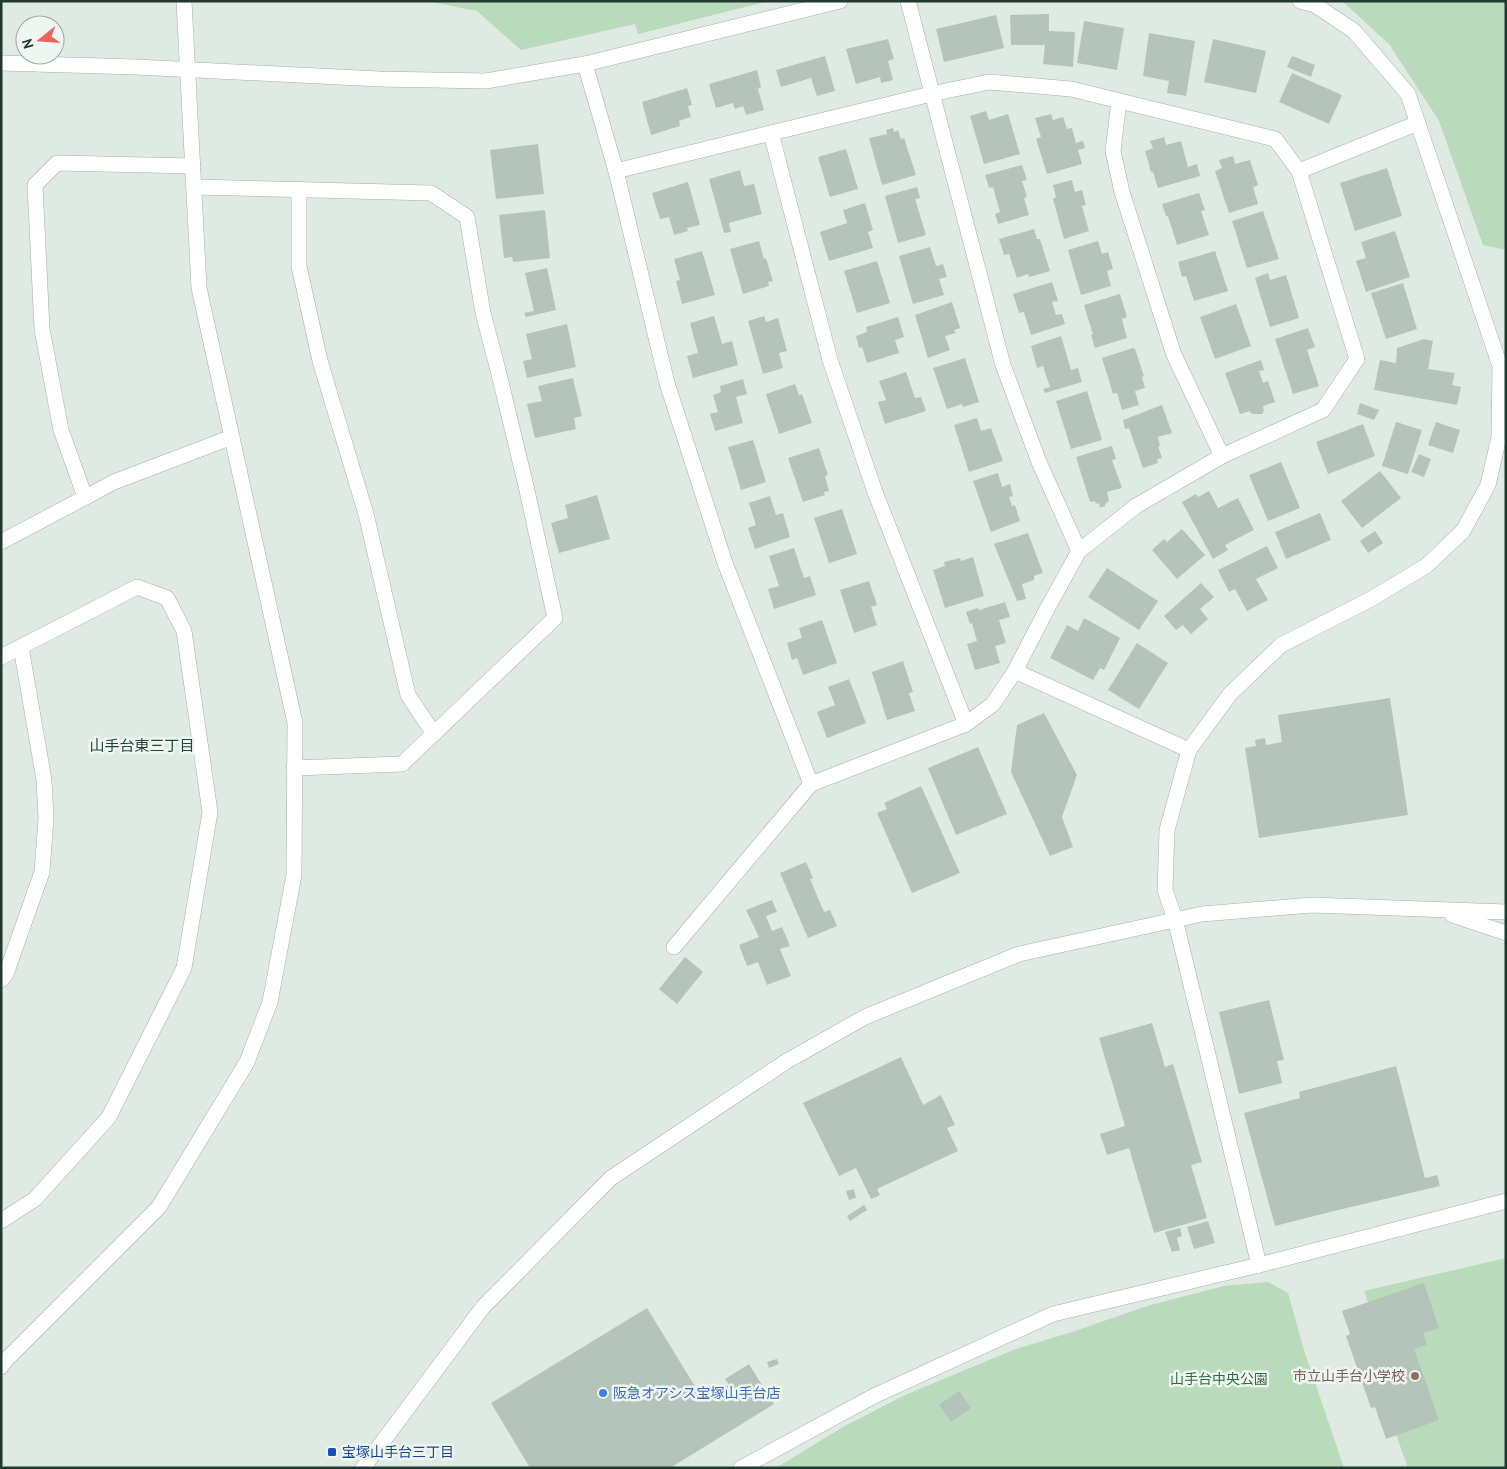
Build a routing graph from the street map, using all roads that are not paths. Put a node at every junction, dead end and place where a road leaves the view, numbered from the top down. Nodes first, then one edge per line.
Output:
1 (184, 1) edge
2 (840, 1) edge
3 (908, 1) edge
4 (1300, 1) edge
5 (1, 63) edge
6 (585, 64) junction
7 (188, 69) junction
8 (931, 94) junction
9 (1119, 101) junction
10 (1418, 123) junction
11 (771, 133) junction
12 (193, 166) junction
13 (616, 171) junction
14 (1298, 171) junction
15 (194, 186) junction
16 (299, 189) junction
17 (232, 437) junction
18 (1222, 456) junction
19 (85, 497) junction
20 (1, 542) edge
21 (1079, 551) junction
22 (21, 647) junction
23 (1, 657) edge
24 (1015, 671) junction
25 (966, 724) junction
26 (434, 734) junction
27 (1189, 750) junction
28 (294, 768) junction
29 (811, 784) junction
30 (1437, 910) junction
31 (1506, 912) edge
32 (1175, 919) junction
33 (1506, 933) edge
34 (674, 947) dead end
35 (1, 980) edge
36 (1506, 1201) edge
37 (1, 1221) edge
38 (1259, 1265) junction
39 (1, 1367) edge
40 (362, 1468) edge
41 (741, 1468) edge

1 - 7 street
2 - 6 street
3 - 8 street
4 - 10 street
5 - 7 street
6 - 7 street
6 - 13 street
7 - 12 street
8 - 9 street
8 - 11 street
8 - 21 street
9 - 14 street
9 - 18 street
10 - 14 street
10 - 27 street
11 - 13 street
11 - 25 street
12 - 15 street
12 - 19 street
13 - 29 street
14 - 18 street
15 - 16 street
15 - 17 street
16 - 26 street
16 - 26 street
17 - 19 street
17 - 28 street
18 - 21 street
19 - 20 street
21 - 24 street
22 - 23 street
22 - 35 street
22 - 37 street
24 - 25 street
24 - 27 street
25 - 29 street
26 - 28 street
27 - 32 street
28 - 39 street
29 - 34 street
30 - 31 street
30 - 32 street
30 - 33 street
32 - 38 street
32 - 40 street
36 - 38 street
38 - 41 street

